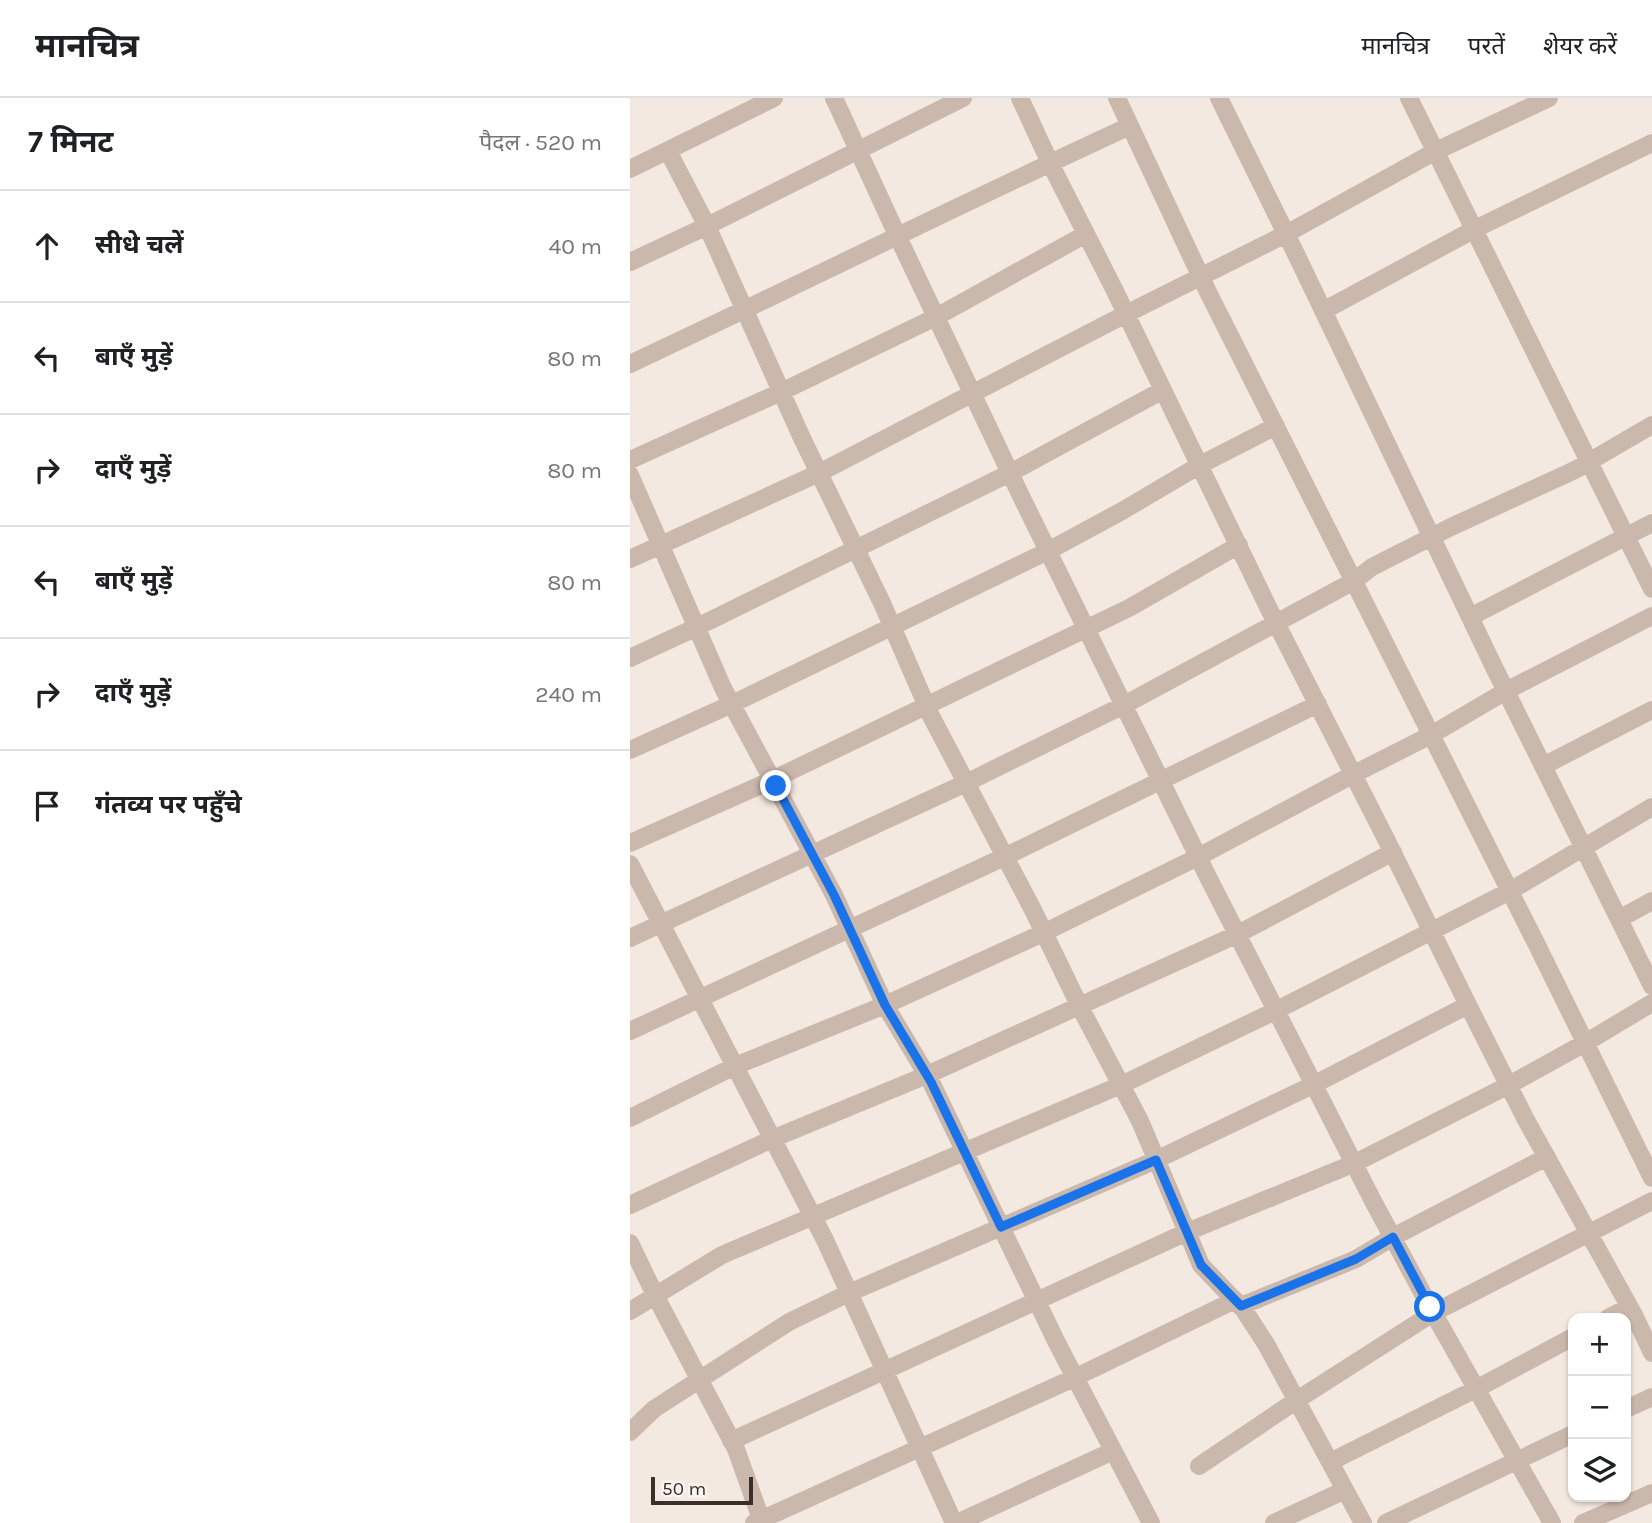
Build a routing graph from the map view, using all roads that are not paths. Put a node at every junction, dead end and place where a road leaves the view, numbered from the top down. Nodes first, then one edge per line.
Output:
1 (774, 98) edge
2 (834, 98) edge
3 (963, 98) edge
4 (1020, 98) edge
5 (1117, 98) edge
6 (1219, 98) edge
7 (1409, 98) edge
8 (1549, 98) edge
9 (1130, 126) junction
10 (1652, 143) edge
11 (857, 150) junction
12 (668, 151) junction
13 (1436, 151) junction
14 (1051, 163) junction
15 (630, 169) edge
16 (706, 226) junction
17 (1475, 229) junction
18 (1086, 234) junction
19 (1286, 234) junction
20 (898, 237) junction
21 (630, 262) edge
22 (1201, 277) junction
23 (744, 311) junction
24 (1323, 311) junction
25 (1126, 314) junction
26 (936, 317) junction
27 (630, 364) edge
28 (1163, 390) junction
29 (781, 392) junction
30 (972, 394) junction
31 (1652, 425) edge
32 (1276, 426) junction
33 (630, 460) edge
34 (1589, 462) junction
35 (1200, 465) junction
36 (819, 473) junction
37 (1010, 473) junction
38 (630, 475) edge
39 (1652, 523) edge
40 (1432, 536) junction
41 (1627, 537) junction
42 (661, 545) junction
43 (1239, 545) junction
44 (856, 549) junction
45 (1048, 551) junction
46 (630, 559) edge
47 (1354, 581) junction
48 (1652, 589) edge
49 (1652, 616) edge
50 (1470, 617) junction
51 (1277, 624) junction
52 (892, 626) junction
53 (697, 627) junction
54 (1087, 628) junction
55 (630, 658) edge
56 (1506, 691) junction
57 (732, 704) junction
58 (1318, 704) junction
59 (1125, 705) junction
60 (927, 706) junction
61 (1652, 710) edge
62 (1431, 735) junction
63 (630, 750) edge
64 (1543, 766) junction
65 (1354, 774) junction
66 (772, 779) junction
67 (1161, 781) junction
68 (966, 783) junction
69 (1652, 807) edge
70 (630, 844) edge
71 (1584, 848) junction
72 (1393, 852) junction
73 (812, 854) junction
74 (1004, 857) junction
75 (1198, 857) junction
76 (630, 863) edge
77 (1510, 891) junction
78 (1652, 901) edge
79 (1619, 919) junction
80 (660, 923) junction
81 (849, 928) junction
82 (1432, 931) junction
83 (1044, 933) junction
84 (1238, 934) junction
85 (630, 938) edge
86 (1652, 986) edge
87 (700, 999) junction
88 (1652, 1003) edge
89 (885, 1005) junction
90 (1468, 1005) junction
91 (1080, 1007) junction
92 (1277, 1010) junction
93 (630, 1031) edge
94 (1585, 1043) junction
95 (734, 1066) junction
96 (927, 1075) junction
97 (1315, 1084) junction
98 (1121, 1085) junction
99 (1509, 1085) junction
100 (630, 1118) edge
101 (772, 1139) junction
102 (965, 1152) junction
103 (1547, 1157) junction
104 (1156, 1160) junction
105 (1355, 1163) junction
106 (1652, 1178) edge
107 (1652, 1201) edge
108 (630, 1205) edge
109 (812, 1216) junction
110 (1001, 1227) junction
111 (1187, 1232) junction
112 (1589, 1234) junction
113 (1393, 1237) junction
114 (630, 1243) edge
115 (849, 1293) junction
116 (655, 1295) junction
117 (1037, 1302) junction
118 (1238, 1303) junction
119 (1629, 1307) junction
120 (630, 1311) edge
121 (1433, 1313) junction
122 (1618, 1313) edge
123 (1568, 1340) edge
124 (1652, 1353) edge
125 (885, 1370) junction
126 (1074, 1378) junction
127 (700, 1380) junction
128 (1476, 1389) junction
129 (1652, 1397) edge
130 (1297, 1400) junction
131 (1631, 1407) edge
132 (630, 1432) edge
133 (1568, 1436) edge
134 (731, 1441) junction
135 (920, 1447) junction
136 (1113, 1451) junction
137 (1516, 1460) junction
138 (1330, 1462) junction
139 (1199, 1466) dead end
140 (1345, 1490) junction
141 (1652, 1493) edge
142 (758, 1521) edge
143 (955, 1523) edge
144 (1151, 1523) edge
145 (1274, 1523) edge
146 (1363, 1523) edge
147 (1386, 1523) edge
148 (1552, 1523) edge
149 (1583, 1523) edge

1 - 12 street
2 - 11 street
3 - 11 street
4 - 14 street
5 - 9 street
6 - 19 street
7 - 13 street
8 - 13 street
9 - 14 street
9 - 22 street
10 - 17 street
11 - 16 street
11 - 20 street
12 - 15 street
12 - 16 street
13 - 17 street
13 - 19 street
14 - 18 street
14 - 20 street
16 - 21 street
16 - 23 street
17 - 24 street
17 - 34 street
18 - 25 street
18 - 26 street
19 - 22 street
19 - 24 street
20 - 23 street
20 - 26 street
22 - 25 street
22 - 32 street
23 - 27 street
23 - 29 street
24 - 40 street
25 - 28 street
25 - 30 street
26 - 29 street
26 - 30 street
28 - 35 street
28 - 37 street
29 - 33 street
29 - 36 street
30 - 36 street
30 - 37 street
31 - 34 street
32 - 35 street
32 - 47 street
34 - 40 street
34 - 41 street
35 - 43 street
35 - 45 street
36 - 42 street
36 - 44 street
37 - 44 street
37 - 45 street
38 - 42 street
39 - 41 street
40 - 47 street
40 - 50 street
41 - 48 street
41 - 50 street
42 - 46 street
42 - 53 street
43 - 51 street
43 - 54 street
44 - 52 street
44 - 53 street
45 - 52 street
45 - 54 street
47 - 51 street
47 - 62 street
49 - 56 street
50 - 56 street
51 - 58 street
51 - 59 street
52 - 57 street
52 - 60 street
53 - 55 street
53 - 57 street
54 - 59 street
54 - 60 street
56 - 62 street
56 - 64 street
57 - 63 street
57 - 66 street
58 - 65 street
58 - 67 street
59 - 67 street
59 - 68 street
60 - 66 street
60 - 68 street
61 - 64 street
62 - 65 street
62 - 77 street
64 - 71 street
65 - 72 street
65 - 75 street
66 - 70 street
66 - 73 street
67 - 74 street
67 - 75 street
68 - 73 street
68 - 74 street
69 - 71 street
71 - 77 street
71 - 79 street
72 - 82 street
72 - 84 street
73 - 80 street
73 - 81 street
74 - 81 street
74 - 83 street
75 - 83 street
75 - 84 street
76 - 80 street
77 - 82 street
77 - 94 street
78 - 79 street
79 - 86 street
80 - 85 street
80 - 87 street
81 - 87 street
81 - 89 street
82 - 90 street
82 - 92 street
83 - 89 street
83 - 91 street
84 - 91 street
84 - 92 street
87 - 93 street
87 - 95 street
88 - 94 street
89 - 95 street
89 - 96 street
90 - 97 street
90 - 99 street
91 - 96 street
91 - 98 street
92 - 97 street
92 - 98 street
94 - 99 street
94 - 106 street
95 - 100 street
95 - 101 street
96 - 101 street
96 - 102 street
97 - 104 street
97 - 105 street
98 - 102 street
98 - 104 street
99 - 103 street
99 - 105 street
101 - 108 street
101 - 109 street
102 - 109 street
102 - 110 street
103 - 112 street
103 - 113 street
104 - 110 street
104 - 111 street
105 - 111 street
105 - 113 street
107 - 112 street
109 - 115 street
109 - 116 street
110 - 115 street
110 - 117 street
111 - 117 street
111 - 118 street
112 - 119 street
112 - 121 street
113 - 118 street
113 - 121 street
114 - 116 street
115 - 125 street
115 - 127 street
116 - 120 street
116 - 127 street
117 - 125 street
117 - 126 street
118 - 126 street
118 - 130 street
119 - 122 street
119 - 124 street
121 - 128 street
121 - 130 street
123 - 128 street
125 - 134 street
125 - 135 street
126 - 135 street
126 - 136 street
127 - 132 street
127 - 134 street
128 - 137 street
128 - 138 street
129 - 131 street
130 - 138 street
130 - 139 street
133 - 137 street
134 - 142 street
135 - 142 street
135 - 143 street
136 - 143 street
136 - 144 street
137 - 147 street
137 - 148 street
138 - 140 street
140 - 145 street
140 - 146 street
141 - 149 street

